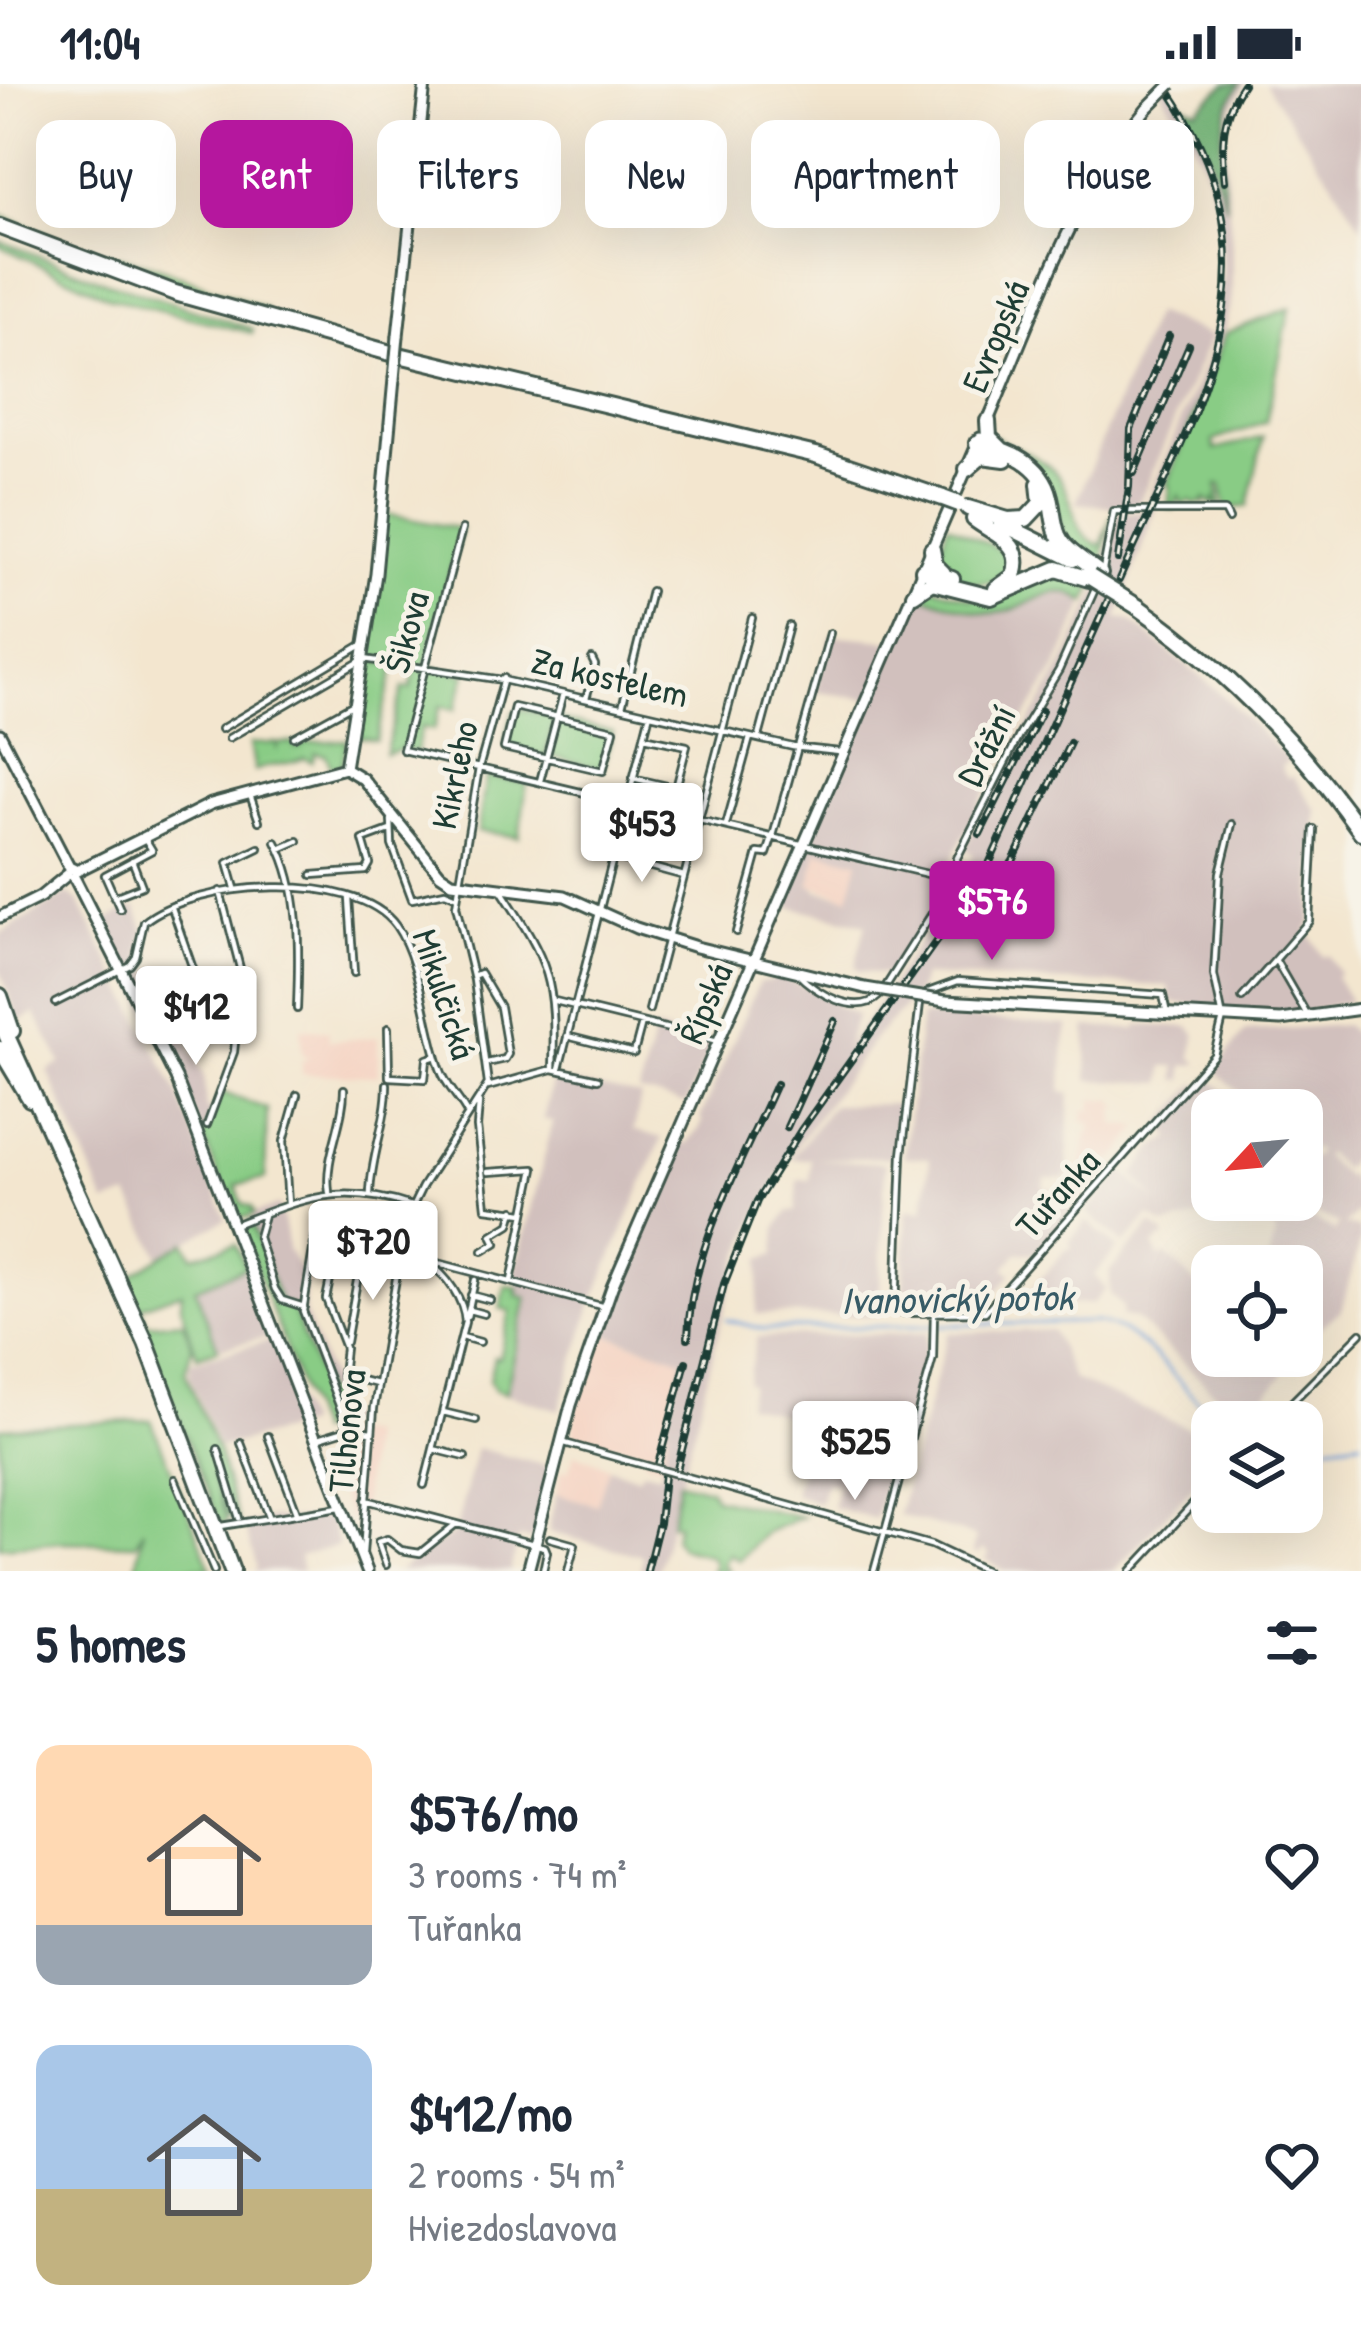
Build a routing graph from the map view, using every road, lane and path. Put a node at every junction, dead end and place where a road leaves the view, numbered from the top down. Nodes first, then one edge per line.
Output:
1 (424, 84) edge
2 (1171, 84) edge
3 (0, 227) edge
4 (0, 237) edge
5 (396, 358) junction
6 (988, 421) junction
7 (977, 443) junction
8 (1005, 455) junction
9 (967, 469) junction
10 (957, 506) junction
11 (1229, 520) dead end
12 (462, 529) dead end
13 (932, 549) junction
14 (922, 570) junction
15 (1095, 576) junction
16 (948, 581) junction
17 (651, 591) dead end
18 (914, 594) junction
19 (1139, 604) junction
20 (752, 618) dead end
21 (789, 626) dead end
22 (827, 636) dead end
23 (366, 644) junction
24 (364, 659) junction
25 (592, 659) dead end
26 (424, 668) junction
27 (503, 679) junction
28 (562, 694) junction
29 (586, 699) junction
30 (357, 702) junction
31 (622, 707) junction
32 (649, 716) dead end
33 (557, 717) junction
34 (221, 729) dead end
35 (722, 730) junction
36 (0, 734) edge
37 (294, 737) dead end
38 (644, 737) junction
39 (750, 737) junction
40 (229, 738) dead end
41 (759, 739) junction
42 (797, 748) junction
43 (843, 753) junction
44 (546, 758) junction
45 (345, 768) junction
46 (479, 768) junction
47 (633, 778) junction
48 (540, 782) junction
49 (249, 791) junction
50 (626, 802) junction
51 (395, 815) junction
52 (699, 819) junction
53 (1361, 820) edge
54 (259, 821) dead end
55 (1232, 824) dead end
56 (726, 825) junction
57 (1314, 829) dead end
58 (390, 830) junction
59 (1361, 832) edge
60 (772, 836) junction
61 (144, 837) junction
62 (298, 841) dead end
63 (788, 841) junction
64 (276, 842) dead end
65 (804, 844) junction
66 (259, 848) dead end
67 (280, 850) junction
68 (62, 852) junction
69 (611, 856) junction
70 (798, 859) junction
71 (131, 860) junction
72 (91, 866) junction
73 (72, 873) junction
74 (312, 874) dead end
75 (684, 876) junction
76 (953, 880) junction
77 (460, 883) junction
78 (498, 885) junction
79 (52, 888) junction
80 (235, 888) junction
81 (290, 888) junction
82 (220, 890) junction
83 (82, 892) junction
84 (114, 897) junction
85 (457, 897) junction
86 (349, 898) junction
87 (171, 907) junction
88 (120, 909) dead end
89 (597, 910) junction
90 (0, 917) edge
91 (736, 932) dead end
92 (668, 938) junction
93 (1275, 961) junction
94 (752, 963) junction
95 (121, 970) junction
96 (355, 973) dead end
97 (797, 973) junction
98 (473, 976) junction
99 (886, 986) dead end
100 (1070, 987) junction
101 (928, 992) dead end
102 (0, 996) edge
103 (878, 998) dead end
104 (1242, 998) dead end
105 (190, 1000) dead end
106 (555, 1001) junction
107 (920, 1003) dead end
108 (56, 1004) dead end
109 (575, 1005) junction
110 (1069, 1008) junction
111 (297, 1009) dead end
112 (1361, 1009) edge
113 (649, 1010) dead end
114 (1167, 1014) junction
115 (1223, 1018) junction
116 (1306, 1019) junction
117 (0, 1021) edge
118 (642, 1022) junction
119 (388, 1028) dead end
120 (567, 1036) junction
121 (0, 1037) edge
122 (718, 1041) junction
123 (0, 1049) edge
124 (436, 1056) junction
125 (487, 1063) junction
126 (556, 1069) junction
127 (598, 1079) dead end
128 (387, 1084) dead end
129 (488, 1087) junction
130 (344, 1089) dead end
131 (297, 1095) dead end
132 (33, 1098) junction
133 (479, 1103) junction
134 (468, 1115) junction
135 (466, 1124) junction
136 (207, 1125) dead end
137 (477, 1127) junction
138 (488, 1172) dead end
139 (329, 1192) junction
140 (370, 1194) junction
141 (288, 1204) junction
142 (411, 1206) junction
143 (514, 1210) junction
144 (525, 1213) junction
145 (264, 1214) junction
146 (234, 1225) junction
147 (327, 1227) junction
148 (404, 1236) junction
149 (337, 1245) junction
150 (362, 1251) junction
151 (483, 1251) dead end
152 (400, 1256) junction
153 (423, 1259) junction
154 (475, 1280) dead end
155 (510, 1282) junction
156 (490, 1300) dead end
157 (468, 1304) junction
158 (304, 1307) junction
159 (604, 1308) junction
160 (934, 1312) junction
161 (484, 1314) dead end
162 (1361, 1333) edge
163 (462, 1337) junction
164 (480, 1342) dead end
165 (345, 1348) junction
166 (377, 1384) junction
167 (1293, 1401) edge
168 (443, 1412) junction
169 (476, 1420) dead end
170 (348, 1430) junction
171 (371, 1432) junction
172 (268, 1436) dead end
173 (316, 1439) junction
174 (561, 1442) junction
175 (241, 1443) dead end
176 (218, 1449) dead end
177 (434, 1449) junction
178 (465, 1457) dead end
179 (175, 1479) dead end
180 (424, 1485) dead end
181 (366, 1500) junction
182 (342, 1507) junction
183 (1191, 1507) edge
184 (297, 1512) junction
185 (268, 1516) junction
186 (240, 1520) junction
187 (364, 1521) junction
188 (349, 1524) junction
189 (456, 1524) junction
190 (885, 1532) junction
191 (212, 1534) junction
192 (355, 1538) junction
193 (550, 1538) dead end
194 (534, 1544) junction
195 (386, 1565) dead end
196 (365, 1566) edge
197 (214, 1571) edge
198 (228, 1571) edge
199 (528, 1571) edge
200 (543, 1571) edge
201 (568, 1571) edge
202 (874, 1571) edge
203 (986, 1571) edge
204 (1131, 1571) edge

1 - 23 street, bridge
2 - 6 street, Evropská, bridge
3 - 5 highway
4 - 5 highway
5 - 10 highway
6 - 7 street, Evropská
6 - 8 highway
7 - 8 highway
7 - 9 street, Evropská
8 - 9 highway
8 - 10 highway
8 - 15 highway
9 - 10 street, Evropská
10 - 13 street, Řípská
10 - 15 highway
10 - 16 highway
11 - 15 street, Drážní
12 - 26 street, Šikova
13 - 14 street, Řípská
13 - 16 highway
14 - 16 highway
14 - 18 street, Řípská
15 - 16 highway
15 - 19 highway, bridge
15 - 76 street, Drážní
16 - 18 highway
17 - 31 street
18 - 43 street, Řípská
19 - 53 highway
19 - 59 highway
20 - 35 street
21 - 41 street
22 - 42 street
23 - 24 street
23 - 34 street
24 - 26 street, Za kostelem
24 - 30 street
24 - 40 street
25 - 29 street
26 - 27 street, Za kostelem
26 - 46 street, Šikova
27 - 28 street, Za kostelem
27 - 46 street, Kikrleho
28 - 29 street, Za kostelem
28 - 33 street
29 - 31 street, Za kostelem
30 - 37 street
30 - 45 street
31 - 35 street, Za kostelem
32 - 38 street
33 - 44 street
33 - 44 street
33 - 44 street
35 - 39 street, Za kostelem
35 - 52 street
36 - 68 street
38 - 47 street
38 - 47 street
39 - 41 street, Za kostelem
39 - 56 street
41 - 42 street, Za kostelem
42 - 43 street, Za kostelem
42 - 60 street
43 - 65 street, Řípská
44 - 48 street
45 - 49 street
45 - 51 street
46 - 48 street
46 - 77 street, Kikrleho
47 - 50 street
48 - 50 street
49 - 54 street
49 - 61 street
50 - 52 street
50 - 69 street
51 - 58 street
51 - 77 street
52 - 56 street
52 - 75 street
55 - 115 street, Tuřanka
56 - 60 street
57 - 93 street
58 - 74 street
58 - 85 street
60 - 63 street
60 - 91 street
61 - 71 street
61 - 72 street
62 - 67 street
63 - 65 street
63 - 70 street
64 - 67 street
65 - 70 street, Řípská
65 - 76 street
66 - 80 street
67 - 81 street
68 - 72 street
68 - 73 street
68 - 79 street
69 - 75 street
69 - 89 street
70 - 94 street, Řípská
71 - 84 street
71 - 84 street
72 - 73 street
73 - 79 street
73 - 83 street
75 - 92 street
76 - 99 street, Drážní
77 - 78 street
77 - 85 street, Kikrleho
78 - 89 street
78 - 106 street
79 - 83 street
79 - 90 street
80 - 81 street, Mikulčická
80 - 82 street, Mikulčická
81 - 86 street, Mikulčická
81 - 111 street
82 - 87 street, Mikulčická
82 - 136 street
83 - 95 street
84 - 88 street
85 - 98 street
86 - 96 street
86 - 124 street, Mikulčická
87 - 95 street
87 - 105 street
89 - 92 street
89 - 109 street
92 - 94 street
92 - 113 street
93 - 104 street
93 - 116 street
94 - 97 street
94 - 122 street, Řípská
95 - 108 street
95 - 146 street
97 - 103 street
97 - 110 street, bridge
98 - 125 street
98 - 125 street
100 - 101 street
100 - 110 street
100 - 114 street
102 - 132 highway
106 - 109 street
106 - 126 street
107 - 160 street
109 - 118 street
109 - 120 street
110 - 114 street
112 - 116 street
114 - 115 street
115 - 116 street
115 - 160 street, Tuřanka
117 - 132 highway
118 - 120 street
118 - 122 street
119 - 124 street
120 - 126 street
121 - 132 highway
122 - 159 street, Řípská
123 - 132 highway
124 - 134 street, Mikulčická
125 - 129 street
126 - 127 street
126 - 129 street
128 - 140 street
129 - 133 street, Tilhonova
130 - 139 street
131 - 141 street
132 - 191 highway
133 - 134 street, Tilhonova
133 - 137 street
134 - 135 street, Tilhonova
135 - 137 street
135 - 142 street, Tilhonova
137 - 143 street
138 - 144 street
139 - 140 street
139 - 141 street
140 - 142 street
141 - 145 street
142 - 148 street, Tilhonova
143 - 144 street
143 - 151 street
144 - 155 street
145 - 146 street
145 - 158 street
146 - 173 street
147 - 148 street
147 - 149 street
147 - 158 street
148 - 152 street, Tilhonova
149 - 150 street
149 - 165 street
150 - 152 street
150 - 165 street
152 - 153 street
152 - 166 street, Tilhonova
153 - 155 street
153 - 157 street
154 - 157 street
155 - 159 street
156 - 157 street
157 - 161 street
157 - 163 street
158 - 170 street
159 - 174 street, Řípská
160 - 190 street
162 - 167 street
163 - 164 street
163 - 168 street
165 - 166 street
166 - 171 street, Tilhonova
168 - 169 street
168 - 177 street
170 - 171 street
170 - 173 street
171 - 181 street, Tilhonova
172 - 184 street
173 - 182 street
174 - 190 street, bridge
174 - 194 street, Řípská
175 - 185 street
176 - 186 street
177 - 178 street
177 - 180 street
179 - 191 street
181 - 187 street, Tilhonova
181 - 189 street
182 - 184 street
182 - 188 street
183 - 204 street
184 - 185 street
185 - 186 street
186 - 191 street
187 - 188 street, Tilhonova
187 - 192 street, Tilhonova
187 - 196 street, Tilhonova
188 - 192 street
189 - 194 street
189 - 195 street
190 - 202 street
190 - 203 street
191 - 197 street
191 - 198 highway
192 - 196 street
193 - 201 street
194 - 199 street, Řípská
194 - 200 street

